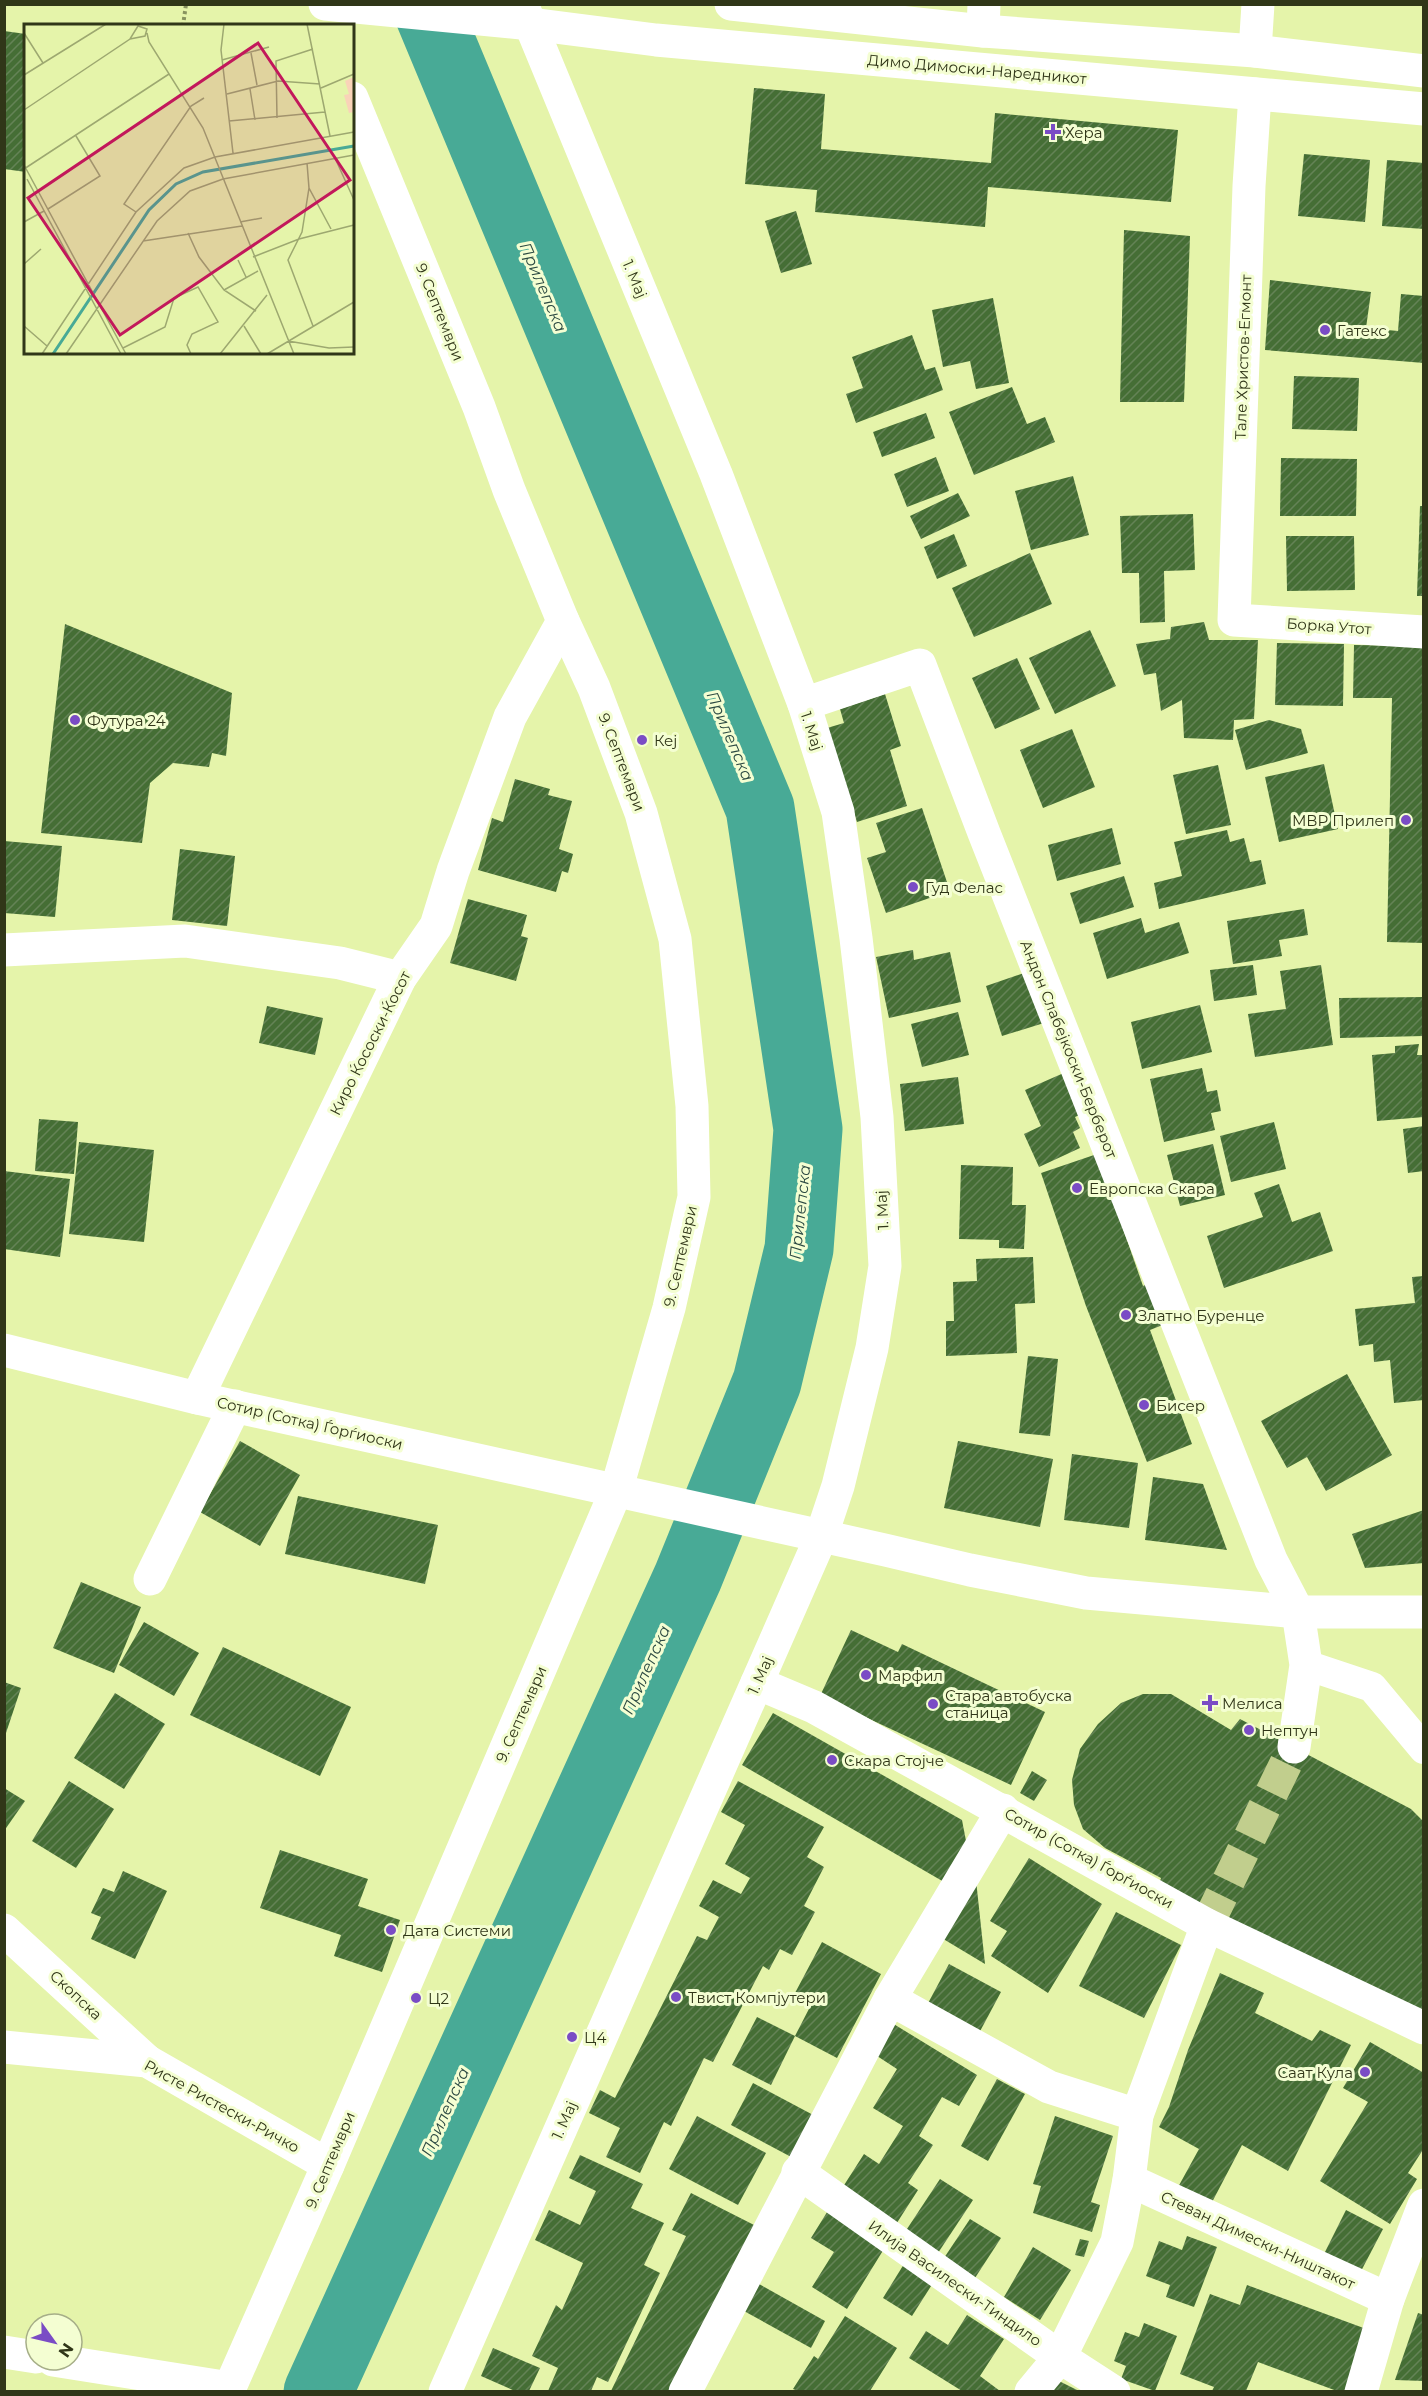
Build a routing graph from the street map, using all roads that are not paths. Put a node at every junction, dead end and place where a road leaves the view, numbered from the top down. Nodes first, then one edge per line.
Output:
1 (314, 4) edge
2 (325, 4) edge
3 (730, 4) edge
4 (1258, 4) edge
5 (526, 14) edge
6 (984, 18) edge
7 (321, 24) edge
8 (1255, 51) junction
9 (1424, 71) edge
10 (1255, 94) junction
11 (354, 103) edge
12 (1424, 109) edge
13 (1234, 620) joint
14 (563, 621) junction
15 (1424, 632) edge
16 (804, 704) junction
17 (4, 950) edge
18 (400, 978) junction
19 (4, 1350) edge
20 (197, 1398) junction
21 (235, 1406) junction
22 (616, 1491) junction
23 (821, 1537) junction
24 (150, 1579) dead end
25 (1298, 1611) junction
26 (1424, 1612) edge
27 (1306, 1665) junction
28 (757, 1683) junction
29 (1294, 1747) tunnel mouth
30 (1424, 1749) edge
31 (1003, 1810) junction
32 (1207, 1925) junction
33 (4, 1930) edge
34 (891, 1999) junction
35 (1424, 2028) edge
36 (4, 2047) edge
37 (147, 2061) junction
38 (1137, 2115) junction
39 (328, 2165) junction
40 (798, 2172) junction
41 (1129, 2180) junction
42 (1424, 2205) edge
43 (1388, 2299) junction
44 (4, 2352) edge
45 (24, 2355) edge
46 (1060, 2357) junction
47 (84, 2365) edge
48 (229, 2390) edge
49 (445, 2391) edge
50 (685, 2391) edge
51 (1031, 2391) edge
52 (1114, 2391) edge
53 (1361, 2391) edge

1 - 7 street
2 - 5 street, Димо Димоски-Наредникот
3 - 6 street
4 - 8 street
5 - 10 street, Димо Димоски-Наредникот
5 - 16 street, 1. Мај
6 - 8 street
8 - 9 street
10 - 12 street, Димо Димоски-Наредникот
10 - 13 street, Тале Христов-Егмонт
11 - 14 street, 9. Септември
13 - 15 street, Борка Утот
14 - 18 street, Киро Ќососки-Ќосот
14 - 22 street, 9. Септември
16 - 23 street, 1. Мај
16 - 25 street, Андон Слабејкоски-Берберот
17 - 18 street
18 - 20 street, Киро Ќососки-Ќосот
19 - 20 street, Сотир (Сотка) Ѓорѓиоски
20 - 21 street, Сотир (Сотка) Ѓорѓиоски
21 - 22 street, Сотир (Сотка) Ѓорѓиоски
21 - 24 street
22 - 23 street, Сотир (Сотка) Ѓорѓиоски
22 - 39 street, 9. Септември
23 - 25 street, Сотир (Сотка) Ѓорѓиоски
23 - 28 street, 1. Мај
25 - 26 street, Сотир (Сотка) Ѓорѓиоски
25 - 27 street
27 - 29 street
27 - 30 street
28 - 31 street, Сотир (Сотка) Ѓорѓиоски
28 - 49 street, 1. Мај
31 - 32 street, Сотир (Сотка) Ѓорѓиоски
31 - 34 street
32 - 35 street, Сотир (Сотка) Ѓорѓиоски
32 - 38 street
33 - 37 street, Скопска
34 - 38 street
34 - 40 street
36 - 37 street, Ристе Ристески-Ричко
37 - 39 street, Ристе Ристески-Ричко
38 - 41 street
39 - 48 street, 9. Септември
40 - 46 street, Илија Василески-Тиндило
40 - 50 street
41 - 43 street, Стеван Димески-Ништакот
41 - 46 street
42 - 43 street
43 - 53 street
44 - 45 street
46 - 51 street
46 - 52 street, Илија Василески-Тиндило
47 - 48 street, 9. Септември

